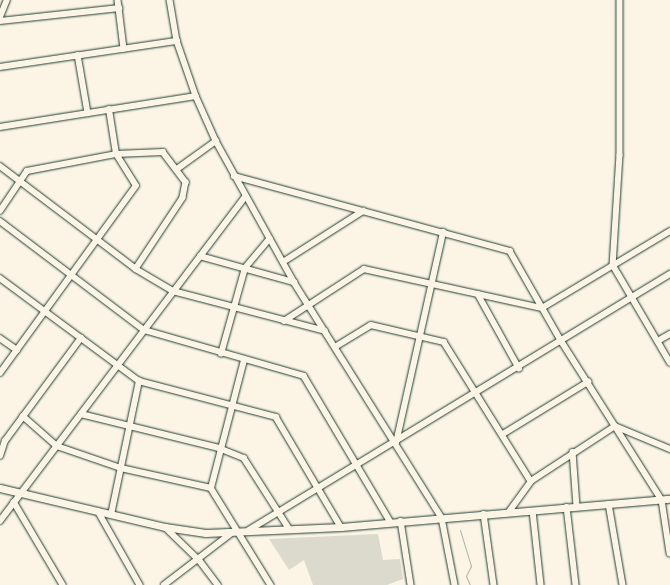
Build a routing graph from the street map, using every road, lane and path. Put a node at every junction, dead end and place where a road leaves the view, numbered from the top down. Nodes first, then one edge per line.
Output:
1 (6, 0) edge
2 (118, 0) edge
3 (170, 0) edge
4 (620, 0) edge
5 (119, 8) junction
6 (0, 17) edge
7 (0, 21) edge
8 (177, 41) junction
9 (124, 49) junction
10 (78, 56) junction
11 (0, 67) edge
12 (196, 96) junction
13 (109, 110) junction
14 (88, 113) junction
15 (0, 127) edge
16 (216, 142) junction
17 (116, 154) junction
18 (0, 166) edge
19 (177, 169) junction
20 (234, 176) junction
21 (20, 180) junction
22 (245, 197) junction
23 (0, 211) edge
24 (363, 211) junction
25 (0, 222) edge
26 (670, 231) edge
27 (443, 232) junction
28 (269, 238) junction
29 (99, 240) junction
30 (200, 256) junction
31 (283, 262) junction
32 (613, 265) junction
33 (245, 268) junction
34 (136, 269) junction
35 (670, 274) edge
36 (71, 277) junction
37 (0, 278) edge
38 (294, 282) junction
39 (431, 284) junction
40 (173, 291) junction
41 (478, 294) junction
42 (632, 298) junction
43 (308, 305) junction
44 (542, 308) junction
45 (234, 309) junction
46 (45, 312) junction
47 (284, 321) junction
48 (144, 330) junction
49 (325, 331) junction
50 (670, 334) edge
51 (420, 336) junction
52 (0, 338) edge
53 (81, 338) junction
54 (658, 341) junction
55 (562, 342) junction
56 (335, 347) junction
57 (17, 350) junction
58 (221, 354) junction
59 (244, 360) junction
60 (670, 362) edge
61 (118, 365) junction
62 (519, 368) junction
63 (0, 373) edge
64 (139, 381) junction
65 (588, 382) junction
66 (477, 394) junction
67 (230, 405) junction
68 (82, 414) junction
69 (23, 416) junction
70 (129, 426) junction
71 (615, 426) junction
72 (503, 434) junction
73 (396, 444) junction
74 (57, 446) junction
75 (219, 448) junction
76 (670, 449) edge
77 (573, 452) junction
78 (0, 456) edge
79 (357, 466) junction
80 (121, 468) junction
81 (531, 481) junction
82 (0, 488) edge
83 (211, 488) junction
84 (320, 488) junction
85 (21, 494) junction
86 (666, 500) edge
87 (14, 502) junction
88 (609, 504) junction
89 (577, 506) junction
90 (567, 507) junction
91 (98, 511) junction
92 (533, 511) junction
93 (280, 512) junction
94 (508, 512) junction
95 (484, 514) junction
96 (111, 515) junction
97 (442, 518) junction
98 (401, 520) junction
99 (0, 521) edge
100 (390, 521) junction
101 (165, 527) junction
102 (341, 527) junction
103 (290, 530) junction
104 (239, 533) junction
105 (670, 553) edge
106 (200, 561) junction
107 (63, 585) edge
108 (140, 585) edge
109 (164, 585) edge
110 (218, 585) edge
111 (271, 585) edge
112 (411, 585) edge
113 (454, 585) edge
114 (494, 585) edge
115 (541, 585) edge
116 (576, 585) edge
117 (623, 585) edge

1 - 6 street
2 - 5 street
3 - 8 street
4 - 32 street
5 - 7 street
5 - 9 street
8 - 9 street
8 - 12 street
9 - 10 street
10 - 11 street
10 - 14 street
12 - 13 street
12 - 16 street
13 - 14 street
13 - 17 street
14 - 15 street
16 - 19 street
16 - 20 street
17 - 19 street
17 - 21 street
17 - 29 street
18 - 21 street
19 - 34 street
20 - 22 street
20 - 24 street
21 - 23 street
21 - 29 street
22 - 28 street
22 - 30 street
24 - 27 street
24 - 31 street
25 - 36 street
26 - 32 street
27 - 39 street
27 - 44 street
28 - 31 street
28 - 33 street
29 - 34 street
29 - 36 street
30 - 33 street
30 - 40 street
31 - 38 street
32 - 42 street
32 - 44 street
33 - 38 street
33 - 45 street
34 - 40 street
35 - 42 street
36 - 46 street
36 - 48 street
37 - 46 street
38 - 43 street
39 - 41 street
39 - 43 street
39 - 51 street
40 - 45 street
40 - 48 street
41 - 44 street
41 - 62 street
42 - 54 street
42 - 55 street
43 - 47 street
43 - 49 street
44 - 55 street
45 - 47 street
45 - 58 street
46 - 53 street
46 - 57 street
47 - 49 street
48 - 58 street
48 - 61 street
49 - 56 street
50 - 54 street
51 - 56 street
51 - 66 street
51 - 73 street
52 - 57 street
53 - 61 street
53 - 69 street
54 - 60 street
55 - 62 street
55 - 65 street
56 - 73 street
57 - 63 street
58 - 59 street
59 - 67 street
59 - 79 street
61 - 64 street
61 - 68 street
62 - 66 street
64 - 67 street
64 - 70 street
65 - 71 street
65 - 72 street
66 - 72 street
66 - 73 street
67 - 75 street
67 - 84 street
68 - 70 street
68 - 74 street
69 - 74 street
69 - 78 street
70 - 75 street
70 - 80 street
71 - 76 street
71 - 77 street
71 - 86 street
72 - 81 street
73 - 79 street
73 - 97 street
74 - 80 street
74 - 85 street
75 - 83 street
75 - 93 street
77 - 81 street
77 - 89 street
79 - 84 street
79 - 100 street
80 - 83 street
80 - 96 street
81 - 94 street
82 - 85 main road
83 - 104 street
84 - 93 street
84 - 102 street
85 - 87 street
85 - 91 main road
86 - 88 main road
86 - 105 street
87 - 99 street
87 - 107 street
88 - 89 main road
88 - 117 street
89 - 90 main road
90 - 92 main road
90 - 116 street
91 - 96 main road
91 - 108 street
92 - 94 main road
92 - 115 street
93 - 103 street
93 - 104 street
94 - 95 main road
95 - 97 main road
95 - 114 street
96 - 101 main road
97 - 98 main road
97 - 113 street
98 - 100 main road
98 - 112 street
100 - 102 main road
101 - 104 main road
101 - 106 street
102 - 103 main road
103 - 104 main road
104 - 106 street
104 - 111 street
106 - 109 street
106 - 110 street

